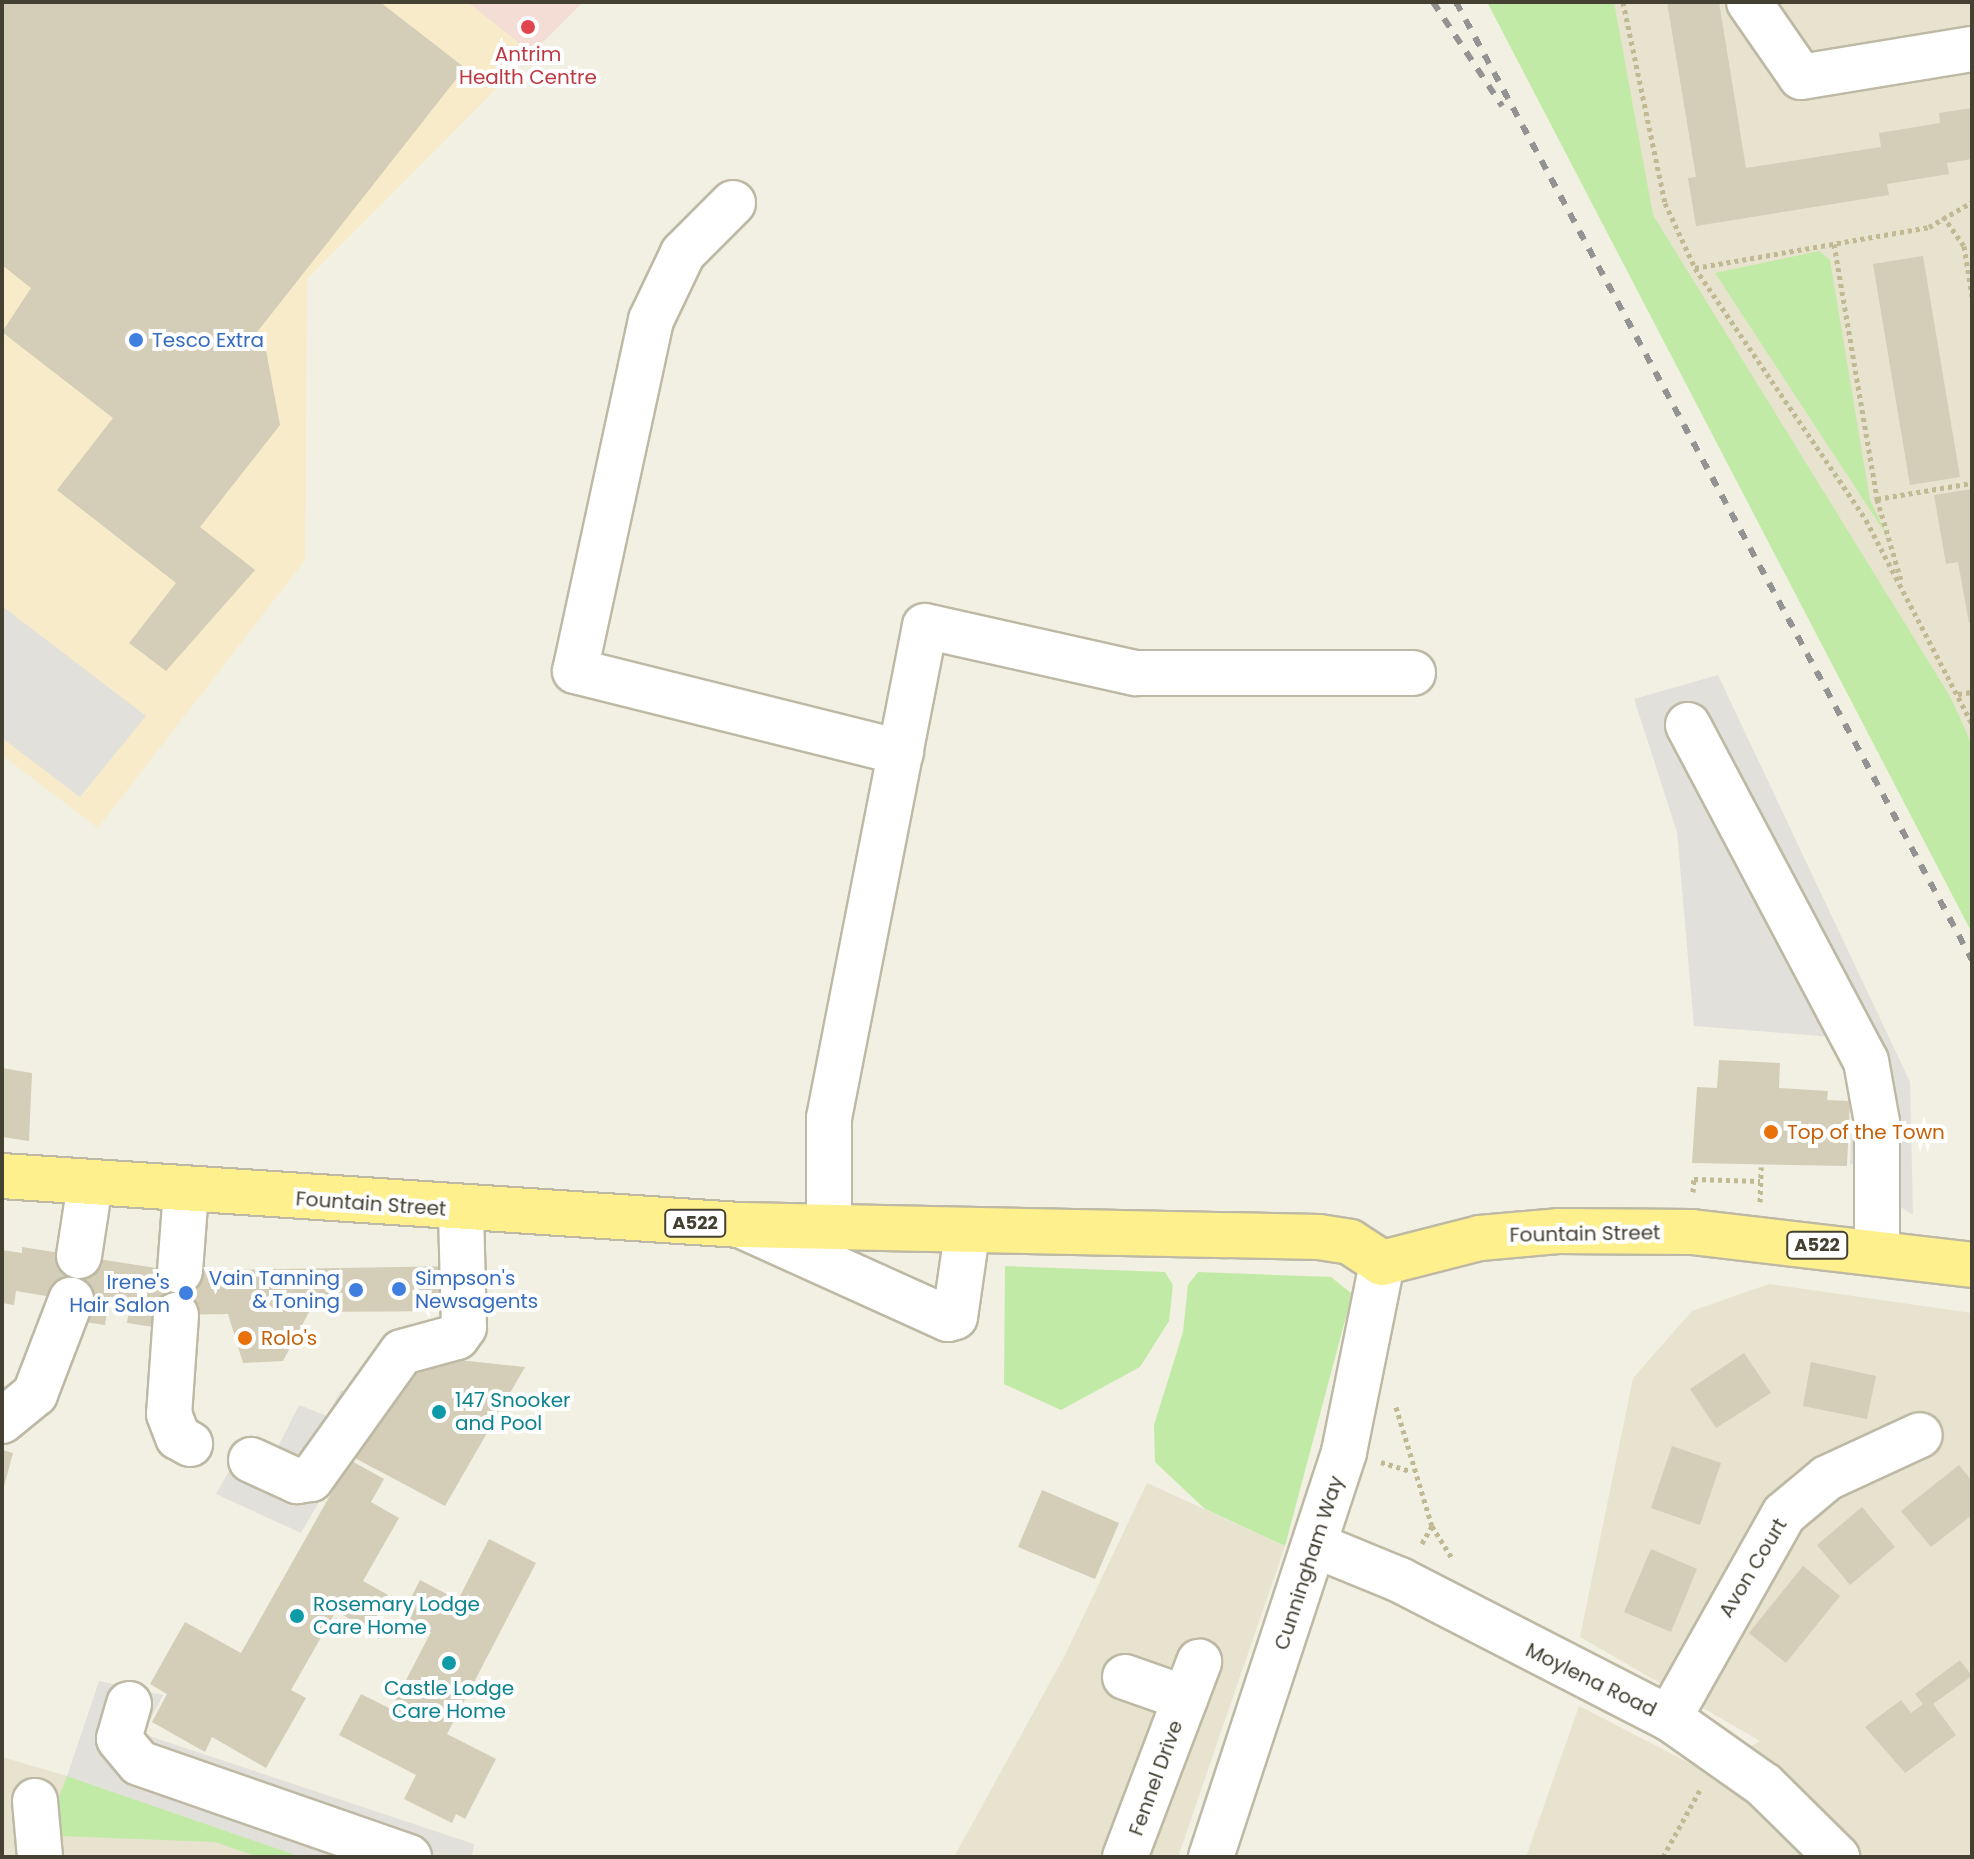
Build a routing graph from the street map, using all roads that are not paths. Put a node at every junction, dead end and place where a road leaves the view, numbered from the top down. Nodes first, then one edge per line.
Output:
1 (1749, 2) edge
2 (1972, 49) edge
3 (733, 203) dead end
4 (1413, 673) dead end
5 (1688, 725) dead end
6 (901, 752) junction
7 (2, 1176) edge
8 (90, 1184) junction
9 (186, 1191) junction
10 (461, 1211) junction
11 (740, 1225) junction
12 (829, 1229) junction
13 (967, 1234) junction
14 (1877, 1251) junction
15 (79, 1256) dead end
16 (1382, 1263) junction
17 (1972, 1265) edge
18 (180, 1271) dead end
19 (71, 1300) dead end
20 (176, 1315) dead end
21 (2, 1421) edge
22 (1920, 1435) dead end
23 (190, 1444) dead end
24 (251, 1460) dead end
25 (1317, 1546) junction
26 (1125, 1677) dead end
27 (129, 1704) dead end
28 (1669, 1718) junction
29 (35, 1801) dead end
30 (399, 1855) edge
31 (40, 1857) edge
32 (1125, 1857) edge
33 (1211, 1857) edge
34 (1837, 1857) edge

1 - 2 street
3 - 6 street
4 - 6 street
5 - 14 street
6 - 12 street
7 - 8 main road, Fountain Street / A522
8 - 9 main road, Fountain Street / A522
8 - 15 street
9 - 10 main road, Fountain Street / A522
9 - 18 street
10 - 11 main road, Fountain Street / A522
10 - 24 street
11 - 12 main road, Fountain Street / A522
11 - 13 street, Fountain Street
12 - 13 main road, Fountain Street / A522
13 - 16 main road, Fountain Street / A522
14 - 16 main road, Fountain Street / A522
14 - 17 main road, Fountain Street / A522
16 - 25 street, Cunningham Way
19 - 21 street
20 - 23 street
22 - 28 street, Avon Court
25 - 28 street, Moylena Road
25 - 33 street, Cunningham Way
26 - 32 street, Fennel Drive
27 - 30 street
28 - 34 street, Moylena Road
29 - 31 street

